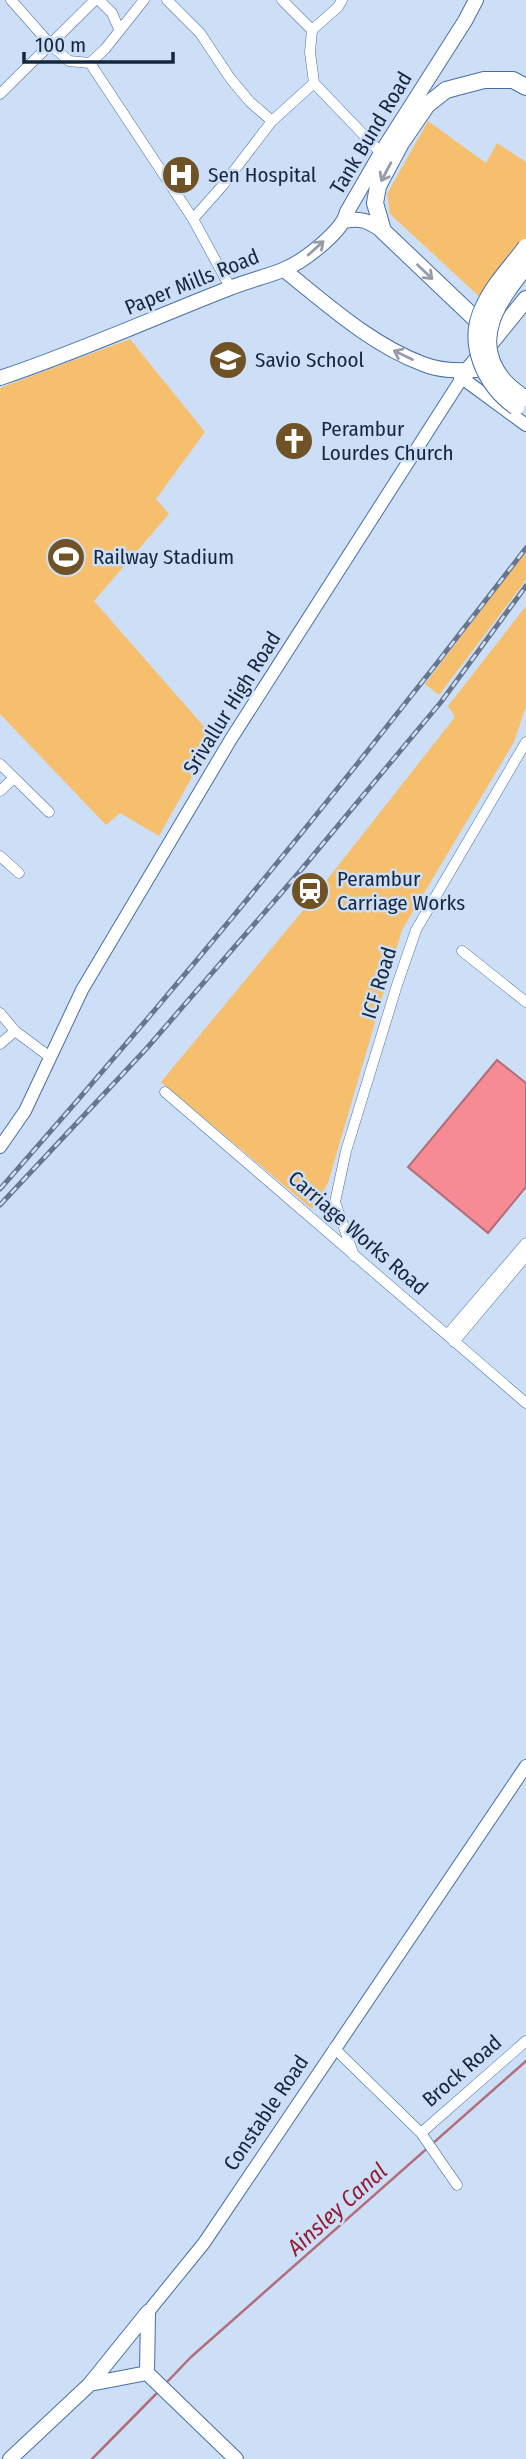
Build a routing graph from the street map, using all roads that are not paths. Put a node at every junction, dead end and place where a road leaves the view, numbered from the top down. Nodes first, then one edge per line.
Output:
1 (11, 0) edge
2 (97, 0) edge
3 (144, 0) edge
4 (167, 0) edge
5 (282, 0) edge
6 (342, 0) edge
7 (476, 0) edge
8 (119, 29) junction
9 (312, 30) junction
10 (50, 44) junction
11 (90, 64) junction
12 (314, 83) junction
13 (526, 87) edge
14 (2, 88) edge
15 (272, 121) junction
16 (381, 153) junction
17 (193, 219) junction
18 (345, 221) junction
19 (383, 231) junction
20 (526, 247) edge
21 (526, 266) edge
22 (284, 270) junction
23 (526, 285) edge
24 (230, 288) junction
25 (526, 299) edge
26 (467, 312) junction
27 (488, 337) junction
28 (502, 367) junction
29 (465, 374) junction
30 (0, 378) edge
31 (526, 391) edge
32 (526, 400) edge
33 (526, 415) edge
34 (526, 425) edge
35 (526, 742) edge
36 (0, 764) edge
37 (13, 779) junction
38 (0, 791) edge
39 (49, 812) dead end
40 (0, 856) edge
41 (19, 873) dead end
42 (462, 951) dead end
43 (526, 1002) edge
44 (0, 1013) edge
45 (15, 1031) junction
46 (0, 1044) edge
47 (50, 1058) junction
48 (165, 1092) dead end
49 (0, 1147) edge
50 (526, 1243) edge
51 (354, 1256) junction
52 (526, 1256) edge
53 (451, 1339) junction
54 (526, 1403) edge
55 (526, 1766) edge
56 (526, 2041) edge
57 (334, 2048) junction
58 (426, 2142) junction
59 (457, 2185) dead end
60 (148, 2312) junction
61 (147, 2373) junction
62 (90, 2384) junction
63 (10, 2459) edge
64 (236, 2459) edge

1 - 10 street
2 - 8 street
2 - 10 street
3 - 8 street
4 - 15 street
5 - 9 street
6 - 9 street
7 - 16 main road, Tank Bund Road
8 - 11 street
9 - 12 street
10 - 11 street
10 - 14 street
11 - 17 street
12 - 15 street
12 - 16 street
13 -> 19 main road
15 - 17 street
16 - 18 main road, Tank Bund Road
17 - 24 street
18 - 19 main road
22 -> 18 main road, Tank Bund Road
19 -> 26 main road
20 - 33 main road, bridge
21 - 32 main road, bridge
22 - 24 main road, Paper Mills Road
29 -> 22 main road, Paper Mills Road
23 - 26 main road
24 - 30 main road, Paper Mills Road
25 - 27 main road
26 - 27 main road
27 - 28 street
27 - 29 main road
28 - 29 main road, Paper Mills Road
28 - 31 street
29 - 34 street
29 - 47 street, Srivallur High Road
35 - 51 street, ICF Road
36 - 37 street
37 - 38 street
37 - 39 street
40 - 41 street
42 - 43 street
44 - 45 street
45 - 46 street
45 - 47 street
47 - 49 street, Srivallur High Road
48 - 51 street, Carriage Works Road
50 - 53 street
51 - 53 street, Carriage Works Road
52 - 53 street
53 - 54 street, Carriage Works Road
55 - 57 street, Constable Road
56 - 58 street, Brock Road
57 - 58 street, Brock Road
57 - 60 street, Constable Road
58 - 59 street
60 - 61 main road
60 - 62 main road, Constable Road
61 - 62 main road
61 - 64 main road
62 - 63 main road, Constable Road

